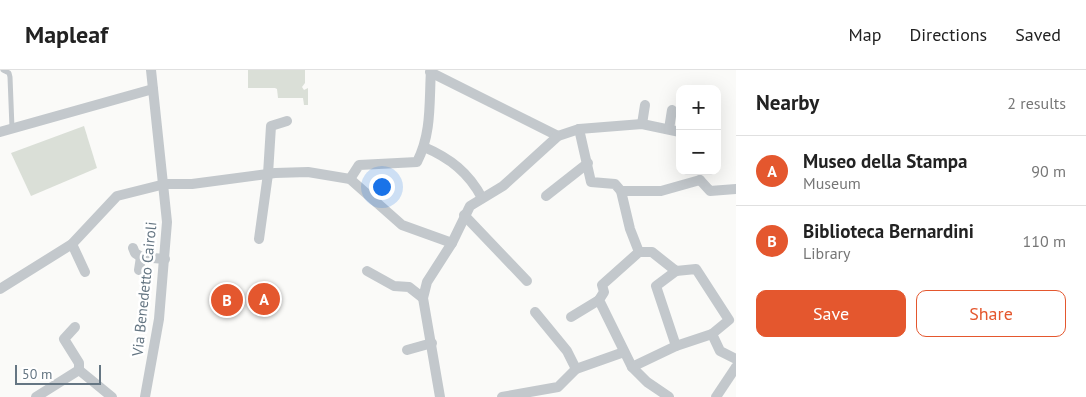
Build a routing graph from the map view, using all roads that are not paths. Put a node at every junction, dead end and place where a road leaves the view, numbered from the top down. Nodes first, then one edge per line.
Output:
1 (3, 70) edge
2 (151, 70) edge
3 (431, 71) edge
4 (153, 89) junction
5 (645, 105) dead end
6 (672, 110) dead end
7 (287, 121) dead end
8 (642, 124) junction
9 (12, 129) junction
10 (579, 130) junction
11 (675, 131) edge
12 (1, 133) edge
13 (558, 136) junction
14 (424, 148) junction
15 (588, 163) junction
16 (268, 174) junction
17 (700, 176) edge
18 (350, 179) junction
19 (165, 184) junction
20 (736, 189) edge
21 (621, 191) junction
22 (546, 196) dead end
23 (482, 198) junction
24 (464, 215) junction
25 (259, 239) dead end
26 (452, 243) junction
27 (72, 244) junction
28 (133, 248) dead end
29 (639, 252) junction
30 (141, 256) junction
31 (165, 259) junction
32 (139, 270) dead end
33 (367, 271) dead end
34 (676, 271) junction
35 (85, 272) dead end
36 (527, 281) dead end
37 (0, 288) edge
38 (423, 298) junction
39 (599, 300) junction
40 (535, 312) dead end
41 (571, 317) dead end
42 (75, 327) dead end
43 (712, 334) junction
44 (432, 343) junction
45 (676, 346) junction
46 (407, 350) dead end
47 (624, 352) junction
48 (736, 360) edge
49 (632, 367) junction
50 (736, 367) edge
51 (576, 369) junction
52 (79, 370) junction
53 (558, 392) edge
54 (36, 397) edge
55 (112, 397) edge
56 (146, 397) edge
57 (440, 397) edge
58 (502, 397) edge
59 (669, 397) edge
60 (717, 397) edge

1 - 9 lane
2 - 4 street, Via Benedetto Cairoli
3 - 13 street
3 - 14 street
4 - 9 street
4 - 19 street, Via Benedetto Cairoli
5 - 8 street
6 - 11 street
7 - 16 street
8 - 10 street
8 - 11 street
9 - 12 street
10 - 13 street
10 - 15 street
13 - 23 street
14 - 18 street
14 - 23 street
15 - 21 street
15 - 22 street
16 - 18 street
16 - 19 street
16 - 25 street
17 - 20 street
17 - 21 street
18 - 26 street
19 - 27 street
19 - 31 street, Via Benedetto Cairoli
21 - 29 street
23 - 24 street
24 - 26 street
24 - 36 street
26 - 38 street
27 - 35 street
27 - 37 street
28 - 30 street
29 - 34 street
29 - 39 street
30 - 31 street
30 - 32 street
31 - 56 street, Via Benedetto Cairoli
33 - 38 street
34 - 43 street
34 - 45 street
38 - 44 street
39 - 41 street
39 - 47 street
40 - 51 street
42 - 52 street
43 - 45 street
43 - 48 street
44 - 46 street
44 - 57 street
45 - 49 street
47 - 49 street
47 - 51 street
49 - 59 street
50 - 60 street
51 - 53 street
52 - 54 street
52 - 55 street
53 - 58 street

